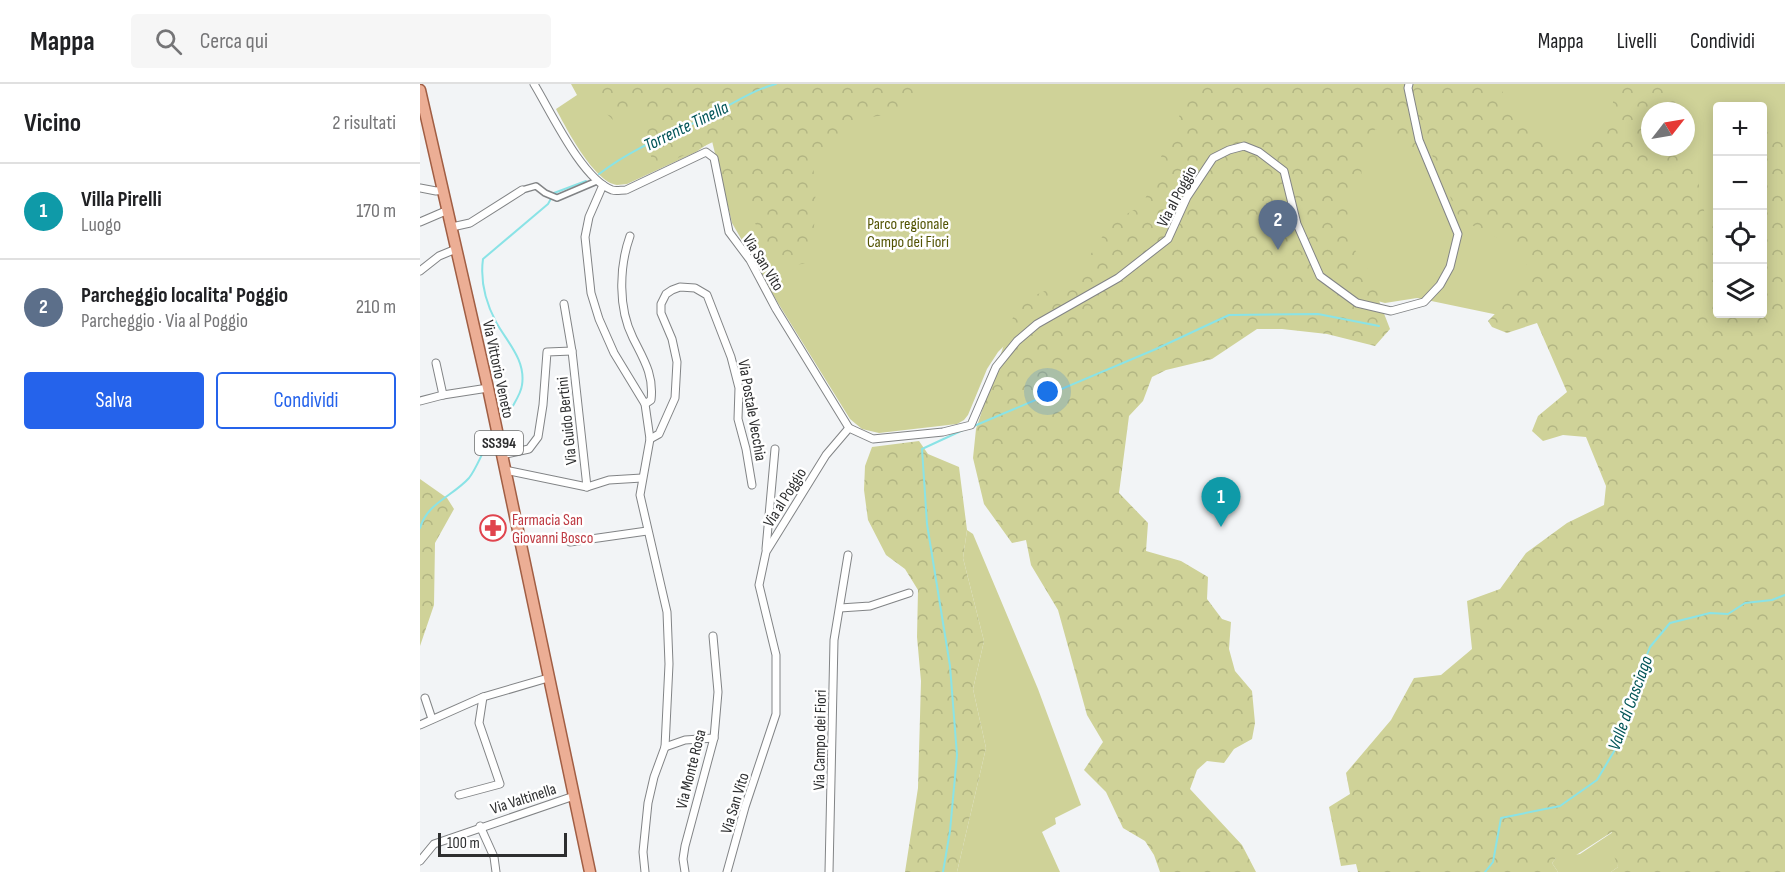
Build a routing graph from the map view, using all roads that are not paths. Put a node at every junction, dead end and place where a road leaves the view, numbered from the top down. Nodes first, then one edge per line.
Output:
1 (534, 84) edge
2 (1409, 84) edge
3 (420, 91) edge
4 (600, 183) junction
5 (420, 188) edge
6 (443, 189) junction
7 (522, 190) joint
8 (448, 210) junction
9 (420, 222) edge
10 (452, 227) junction
11 (630, 236) dead end
12 (456, 249) junction
13 (420, 271) edge
14 (564, 304) dead end
15 (572, 351) junction
16 (436, 363) dead end
17 (488, 388) junction
18 (443, 395) junction
19 (420, 401) edge
20 (645, 404) junction
21 (849, 428) junction
22 (650, 439) junction
23 (775, 449) dead end
24 (502, 455) junction
25 (505, 470) junction
26 (642, 478) junction
27 (752, 485) dead end
28 (587, 487) junction
29 (647, 531) junction
30 (570, 542) dead end
31 (766, 552) junction
32 (848, 555) dead end
33 (909, 593) dead end
34 (840, 608) junction
35 (713, 636) dead end
36 (548, 678) junction
37 (483, 697) junction
38 (425, 698) dead end
39 (432, 718) junction
40 (420, 725) edge
41 (714, 738) junction
42 (768, 743) joint
43 (665, 747) junction
44 (459, 795) dead end
45 (573, 796) junction
46 (480, 826) junction
47 (420, 861) edge
48 (496, 872) edge
49 (590, 872) edge
50 (645, 872) edge
51 (685, 872) edge
52 (727, 872) edge
53 (829, 872) edge

1 - 4 street
2 - 21 street, Via al Poggio
3 - 6 main road, Via Vittorio Veneto / SS394
4 - 7 street
4 - 20 street, Via Postale Vecchia
4 - 21 street, Via San Vito
5 - 6 street
6 - 8 main road, Via Vittorio Veneto / SS394
7 - 10 street
8 - 9 street
8 - 10 main road, Via Vittorio Veneto / SS394
10 - 12 main road, Via Vittorio Veneto / SS394
11 - 20 street, Via Postale Vecchia
12 - 13 street
12 - 17 main road, Via Vittorio Veneto / SS394
14 - 15 street, Via Guido Bertini
15 - 24 street
15 - 28 street, Via Guido Bertini
16 - 18 street
17 - 18 street
17 - 24 main road, Via Vittorio Veneto / SS394
18 - 19 street
20 - 22 street, Via Postale Vecchia
21 - 31 street, Via al Poggio
22 - 26 street, Via Postale Vecchia
22 - 27 street, Via Postale Vecchia
23 - 31 street, Via al Poggio
24 - 25 main road, Via Vittorio Veneto / SS394
25 - 28 street, Via Guido Bertini
25 - 36 main road, Via Vittorio Veneto / SS394
26 - 28 street, Via Guido Bertini
26 - 29 street, Via Postale Vecchia
29 - 30 street
29 - 43 street, Via Postale Vecchia
31 - 42 street, Via al Poggio
32 - 34 street, Via Campo dei Fiori
33 - 34 street
34 - 53 street, Via Campo dei Fiori
35 - 41 street, Via Monte Rosa
36 - 37 street
36 - 45 main road, Via Vittorio Veneto / SS394
37 - 39 street
37 - 44 street
38 - 39 street
39 - 40 street
41 - 43 street
41 - 51 street, Via Monte Rosa
42 - 52 street, Via San Vito
43 - 50 street, Via Postale Vecchia
45 - 46 street, Via Valtinella
45 - 49 main road, SS394
46 - 47 street, Via Valtinella
46 - 48 street, Via Valtinella

